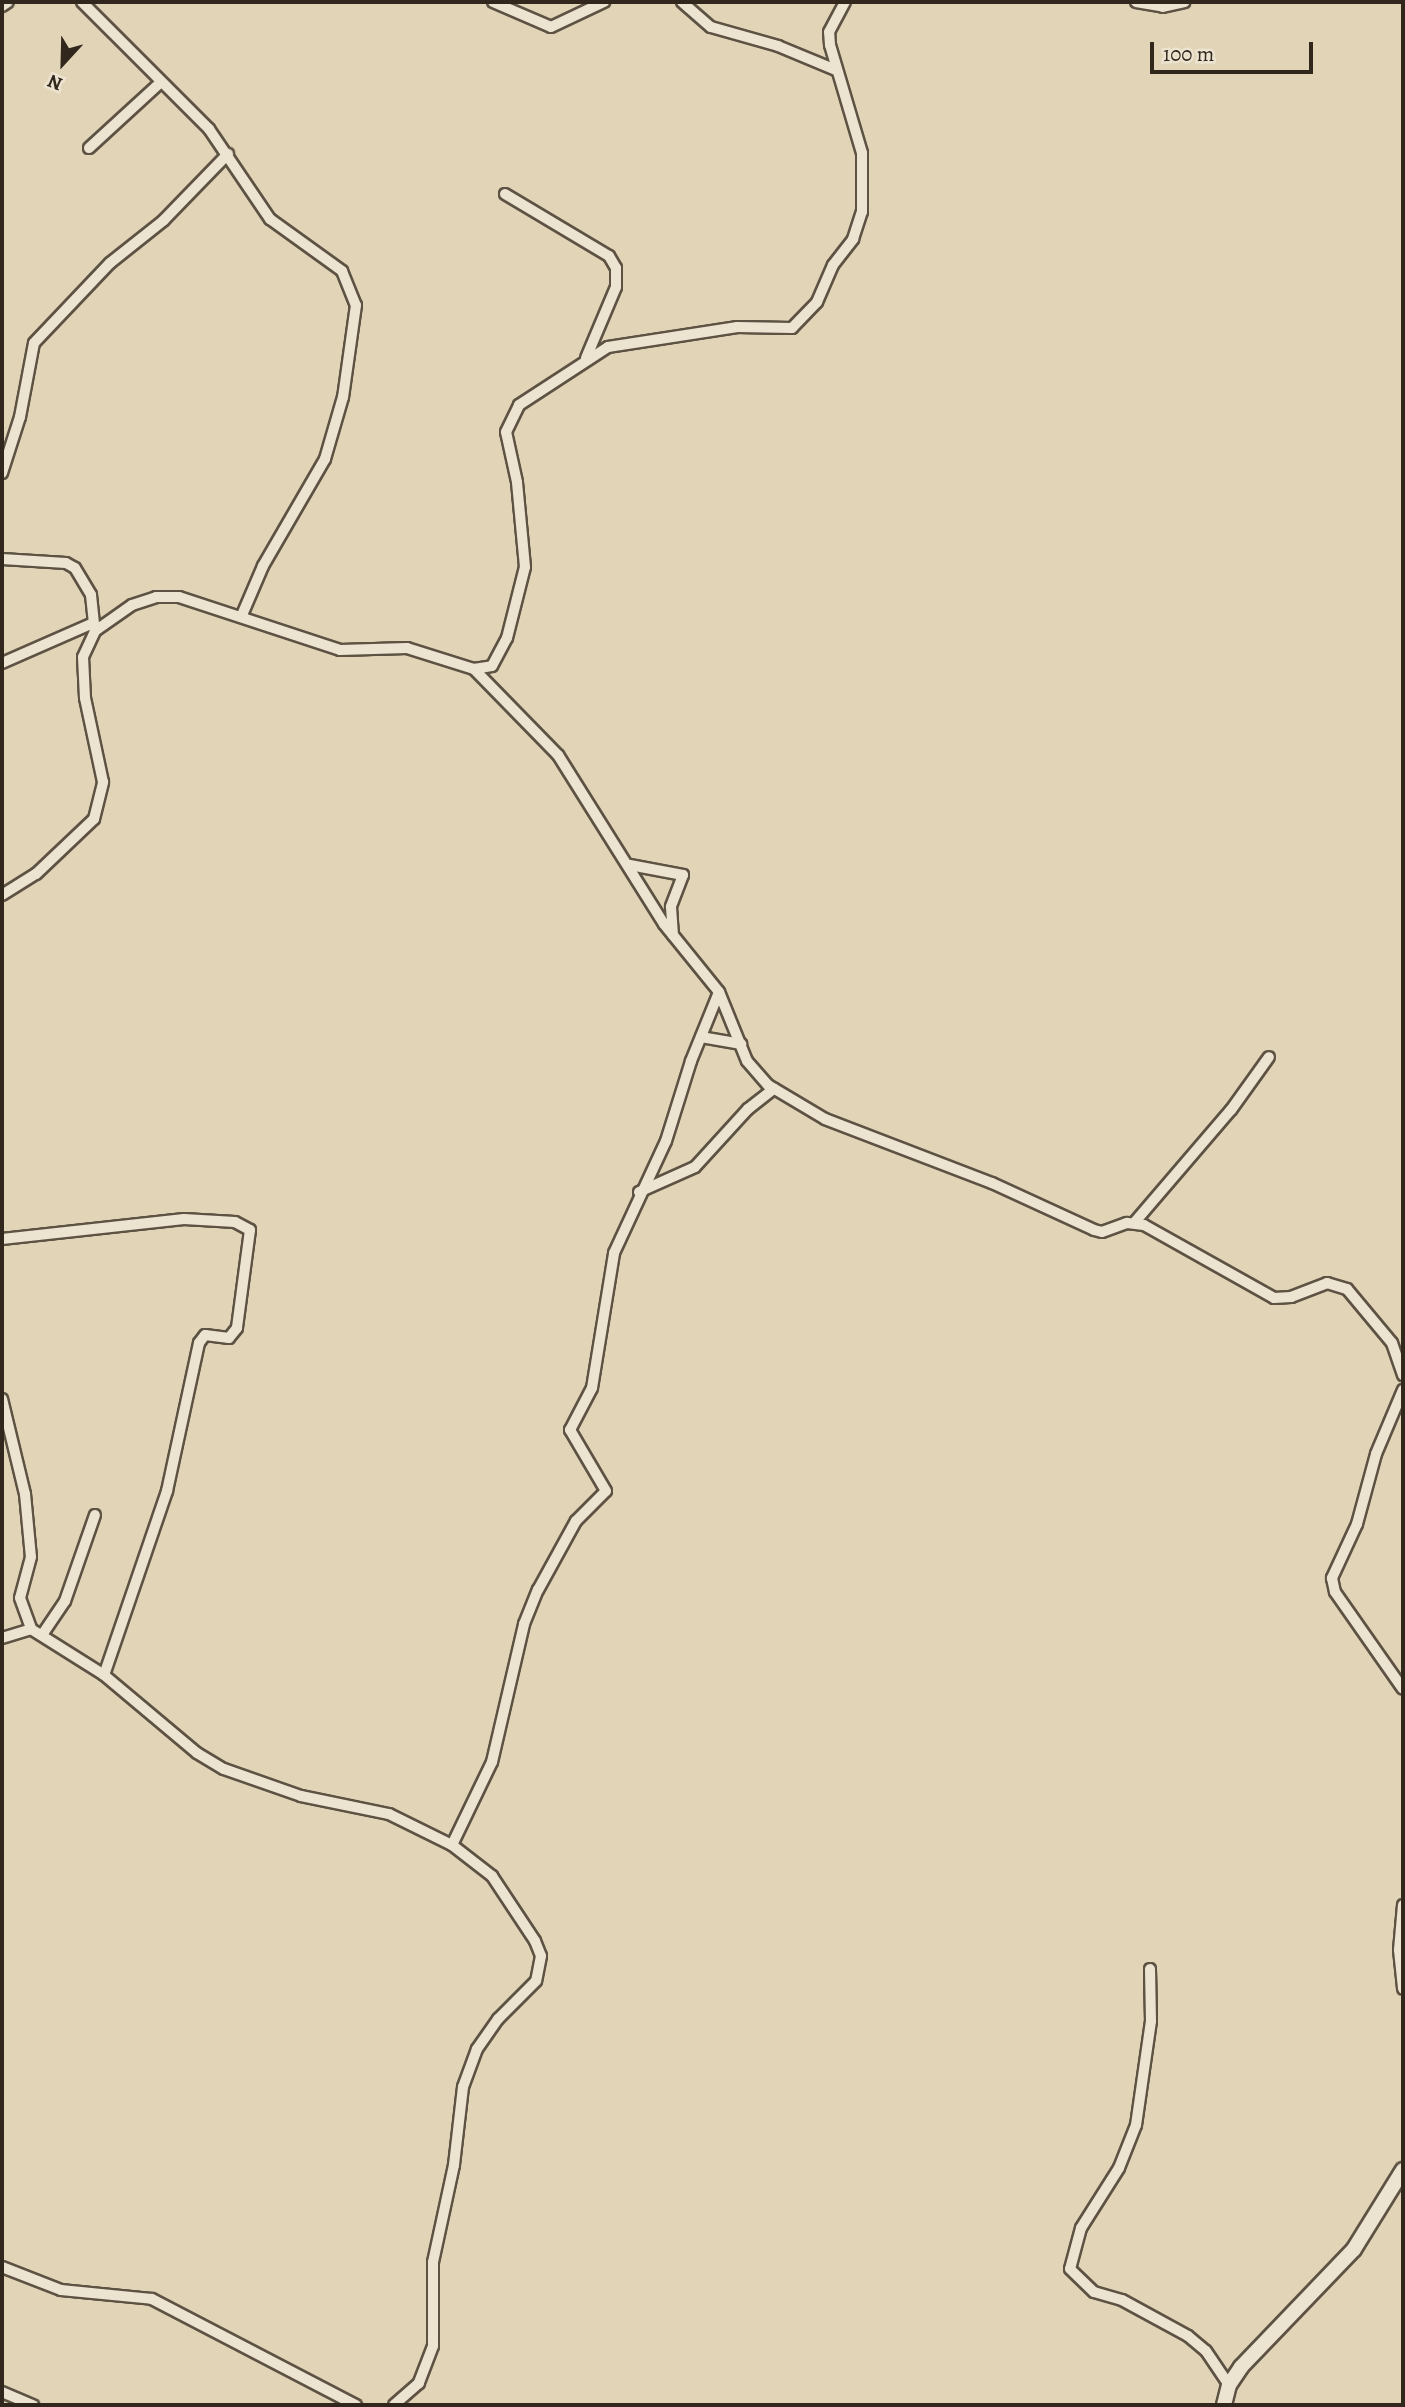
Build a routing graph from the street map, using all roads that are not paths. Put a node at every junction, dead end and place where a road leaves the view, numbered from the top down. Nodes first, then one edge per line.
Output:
1 (8, 2) edge
2 (82, 2) edge
3 (493, 2) edge
4 (604, 2) edge
5 (682, 2) edge
6 (845, 2) edge
7 (1136, 2) edge
8 (1184, 2) edge
9 (2, 6) edge
10 (836, 70) junction
11 (160, 83) junction
12 (89, 148) dead end
13 (229, 154) junction
14 (505, 194) dead end
15 (586, 358) junction
16 (2, 473) edge
17 (2, 559) edge
18 (242, 615) junction
19 (94, 627) junction
20 (2, 663) edge
21 (494, 663) junction
22 (474, 669) junction
23 (490, 687) junction
24 (630, 865) junction
25 (2, 895) edge
26 (673, 935) junction
27 (719, 992) junction
28 (701, 1037) junction
29 (741, 1044) junction
30 (1269, 1057) dead end
31 (774, 1089) junction
32 (639, 1192) junction
33 (1134, 1223) junction
34 (2, 1239) edge
35 (1403, 1375) edge
36 (1403, 1390) edge
37 (2, 1399) edge
38 (95, 1515) dead end
39 (37, 1632) junction
40 (2, 1638) edge
41 (104, 1675) junction
42 (1403, 1689) edge
43 (452, 1845) junction
44 (1403, 1905) edge
45 (1150, 1969) dead end
46 (1403, 1989) edge
47 (1403, 2170) edge
48 (2, 2267) edge
49 (1229, 2385) junction
50 (2, 2392) edge
51 (33, 2405) edge
52 (356, 2405) edge
53 (394, 2405) edge
54 (1224, 2405) edge

1 - 9 street
2 - 11 street
3 - 4 street
5 - 10 street
6 - 10 street
7 - 8 street
10 - 15 street
11 - 12 street
11 - 13 street
13 - 16 street
13 - 18 street
14 - 15 street
15 - 21 street
17 - 19 street
18 - 19 street
18 - 22 street
19 - 20 street
19 - 25 street
21 - 22 street
21 - 23 street
22 - 23 street
23 - 24 street
24 - 26 street
24 - 26 street
26 - 27 street
27 - 28 street
27 - 29 street
28 - 29 street
28 - 32 street
29 - 31 street
30 - 33 street
31 - 32 street
31 - 33 street
32 - 43 street
33 - 35 street
34 - 41 street
36 - 42 street
37 - 39 street
38 - 39 street
39 - 40 street
39 - 41 street
41 - 43 street
43 - 53 street
44 - 46 street
45 - 49 street
47 - 49 street
48 - 52 street
49 - 54 street
50 - 51 street

